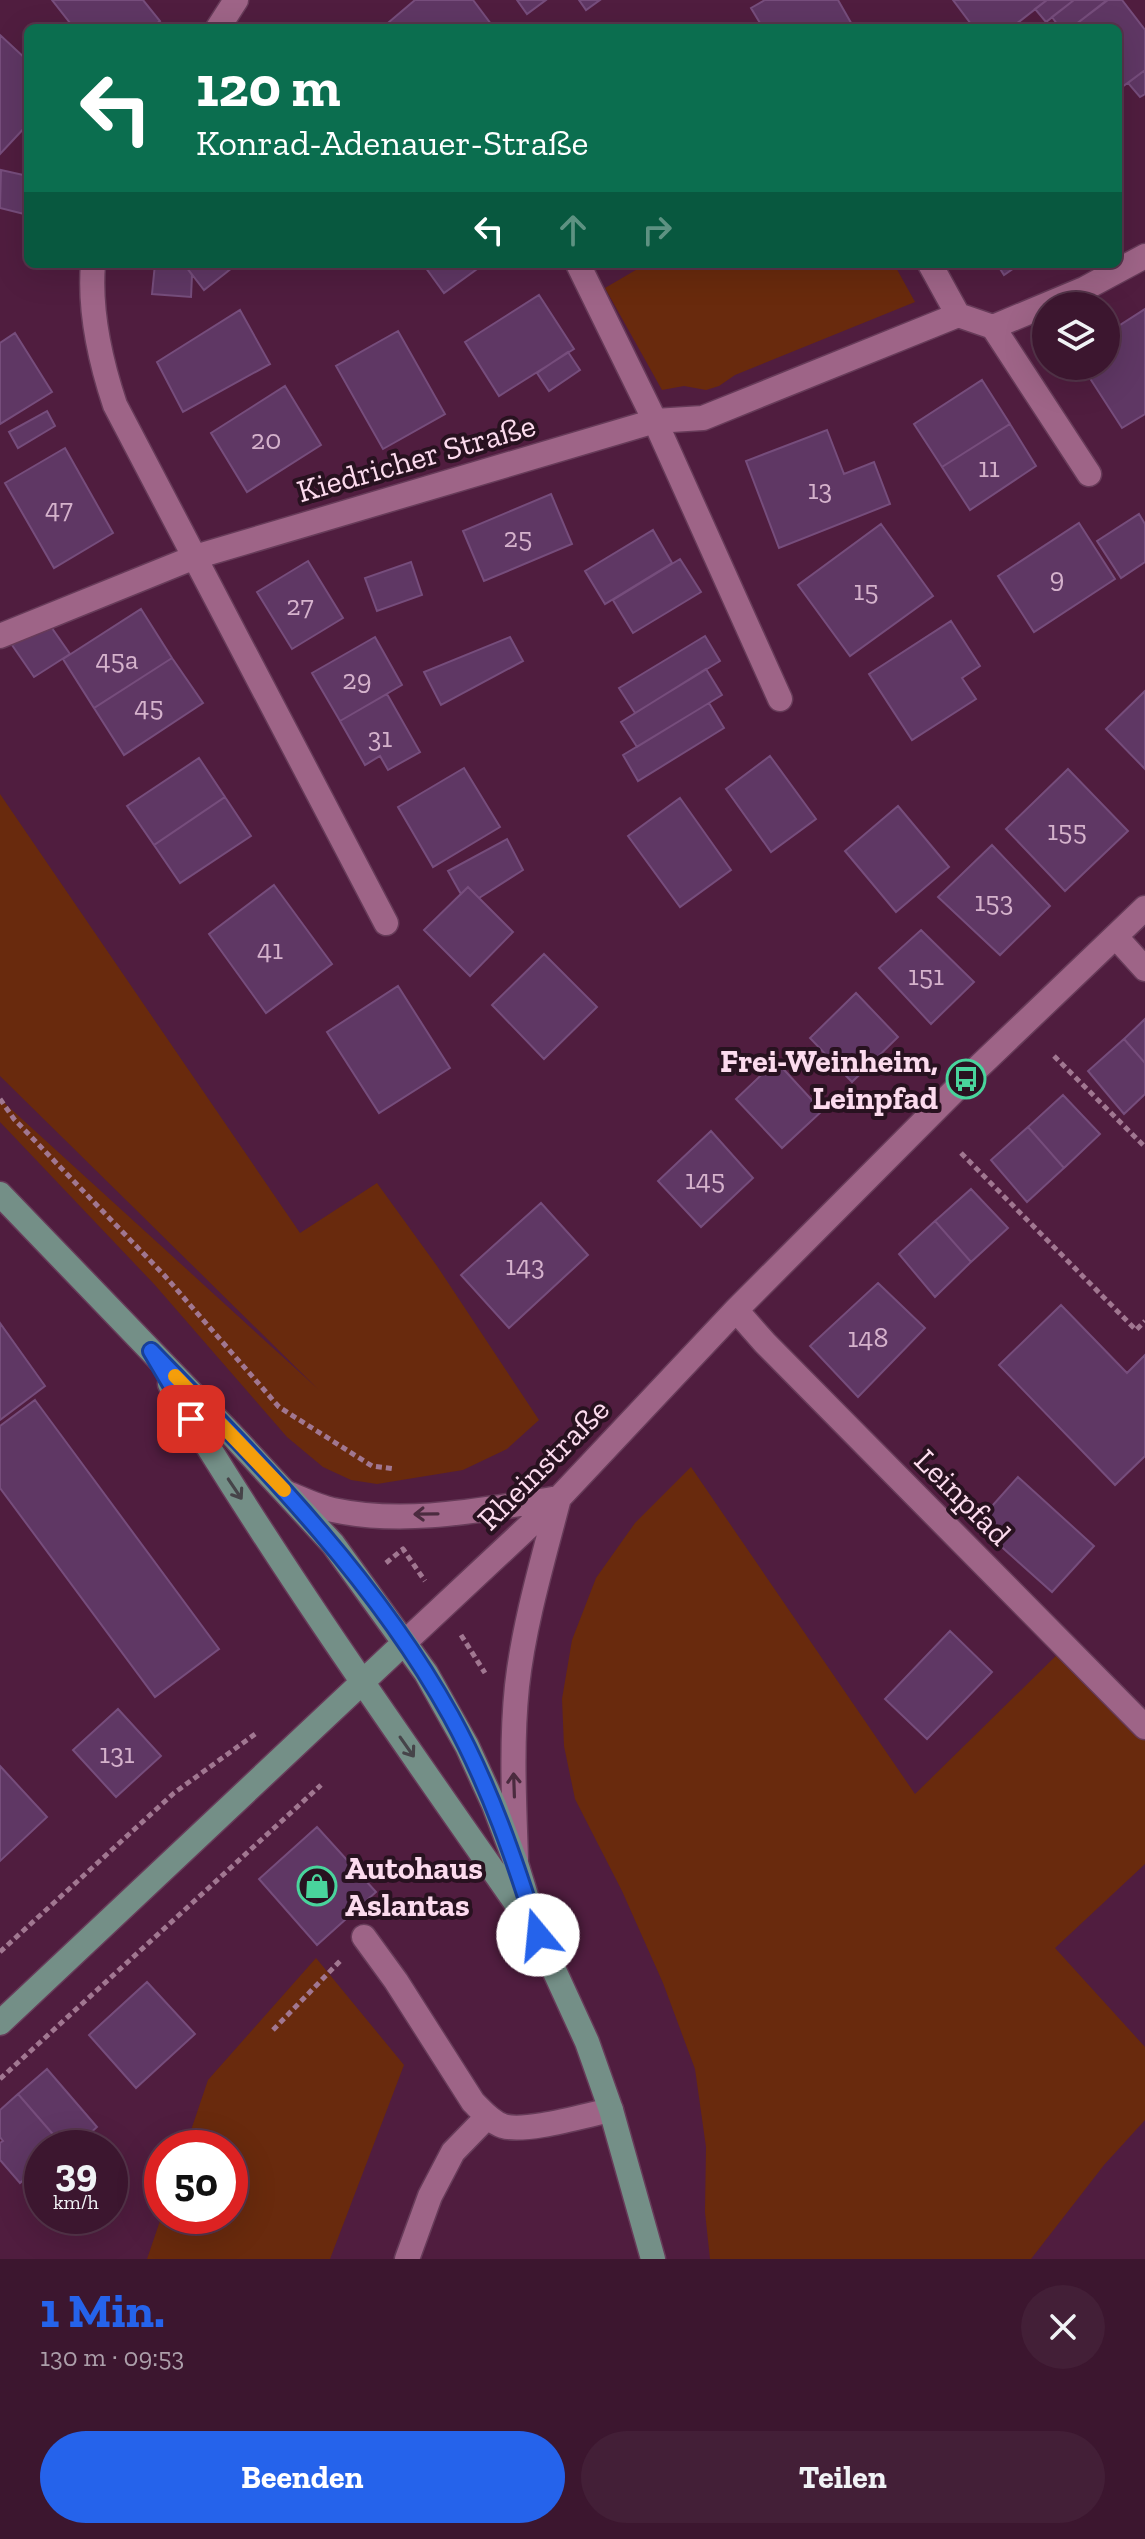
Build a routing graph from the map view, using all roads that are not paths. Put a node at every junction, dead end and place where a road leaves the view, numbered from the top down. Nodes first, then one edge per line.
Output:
1 (236, 0) edge
2 (221, 24) edge
3 (1145, 256) edge
4 (92, 268) edge
5 (580, 268) edge
6 (932, 268) edge
7 (958, 315) junction
8 (993, 327) junction
9 (655, 421) junction
10 (1089, 474) dead end
11 (195, 557) junction
12 (0, 636) edge
13 (780, 699) dead end
14 (1145, 908) edge
15 (386, 923) dead end
16 (1116, 937) junction
17 (1145, 969) edge
18 (0, 1194) edge
19 (736, 1310) junction
20 (151, 1351) junction
21 (287, 1493) junction
22 (559, 1498) junction
23 (404, 1643) junction
24 (363, 1683) junction
25 (1145, 1727) edge
26 (516, 1863) junction
27 (538, 1935) junction
28 (364, 1937) road end
29 (0, 2023) edge
30 (611, 2110) junction
31 (487, 2117) junction
32 (407, 2259) edge
33 (653, 2259) edge

1 - 2 street
3 - 8 street
4 - 11 street
5 - 9 street
6 - 7 street
7 - 8 street
7 - 9 street, Kiedricher Straße
8 - 10 street
9 - 11 street, Kiedricher Straße
9 - 13 street
11 - 12 street, Kiedricher Straße
11 - 15 street
14 - 16 street, Rheinstraße
16 - 17 street
16 - 19 street, Rheinstraße
18 - 20 main road
19 - 22 street, Rheinstraße
19 - 25 street, Leinpfad
20 - 21 main road
20 -> 24 main road
22 -> 21 street
21 - 23 main road
22 - 23 street, Rheinstraße
26 -> 22 street
23 - 24 main road, Rheinstraße
23 - 26 main road
24 -> 27 main road
24 - 29 main road, Rheinstraße
26 - 27 main road
27 - 30 main road
28 - 31 street
30 - 31 street
30 - 33 main road
31 - 32 street

